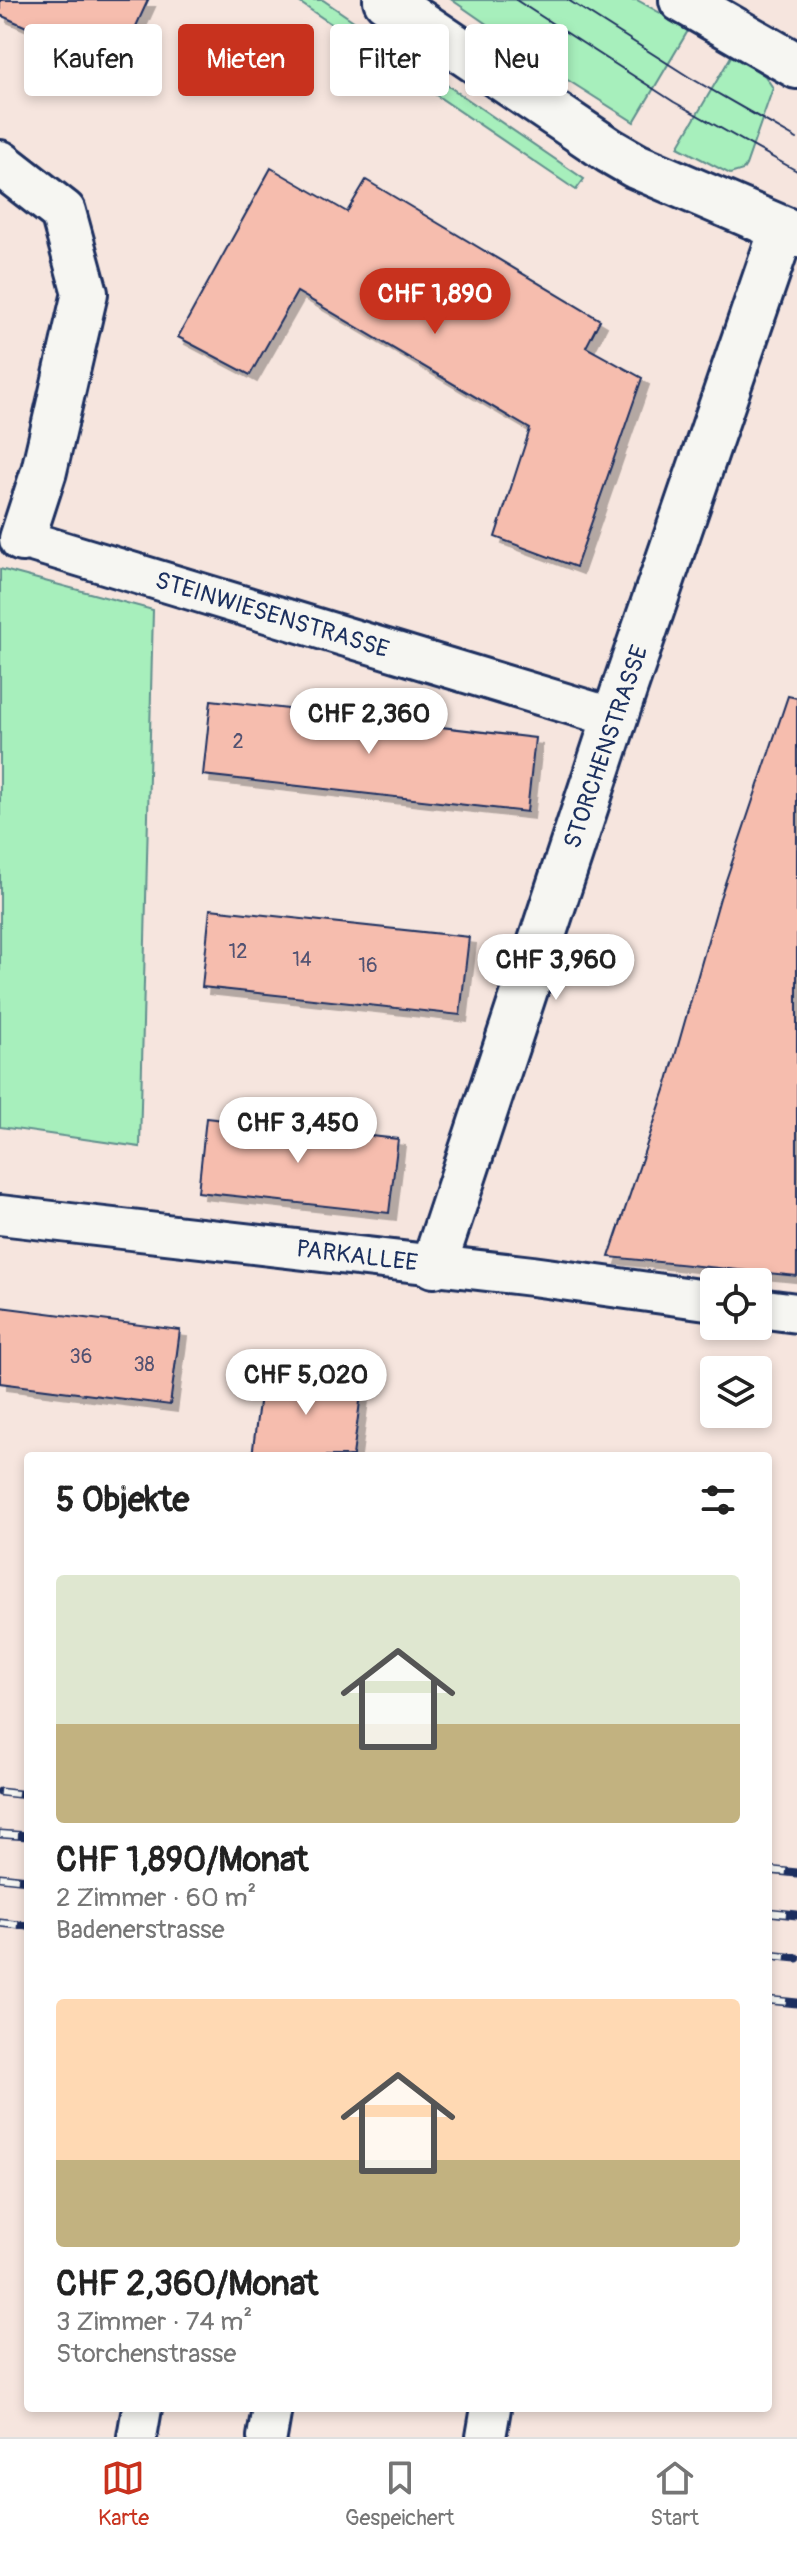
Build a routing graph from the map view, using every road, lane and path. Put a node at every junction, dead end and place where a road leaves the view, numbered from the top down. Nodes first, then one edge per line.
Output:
1 (386, 0) edge
2 (682, 0) edge
3 (797, 66) edge
4 (0, 163) edge
5 (793, 228) edge
6 (22, 539) joint
7 (615, 718) junction
8 (0, 1215) edge
9 (434, 1265) junction
10 (700, 1299) edge
11 (772, 1310) edge
12 (797, 1313) edge
13 (141, 2412) edge
14 (271, 2412) edge
15 (490, 2412) edge
16 (137, 2437) edge
17 (267, 2437) edge
18 (486, 2437) edge

1 - 5 street
2 - 3 street
4 - 6 street
5 - 7 street, STORCHENSTRASSE
6 - 7 lane, STEINWIESENSTRASSE
7 - 9 street, STORCHENSTRASSE
8 - 9 lane, PARKALLEE
9 - 10 lane, PARKALLEE
11 - 12 lane
13 - 16 lane
14 - 17 lane
15 - 18 lane

